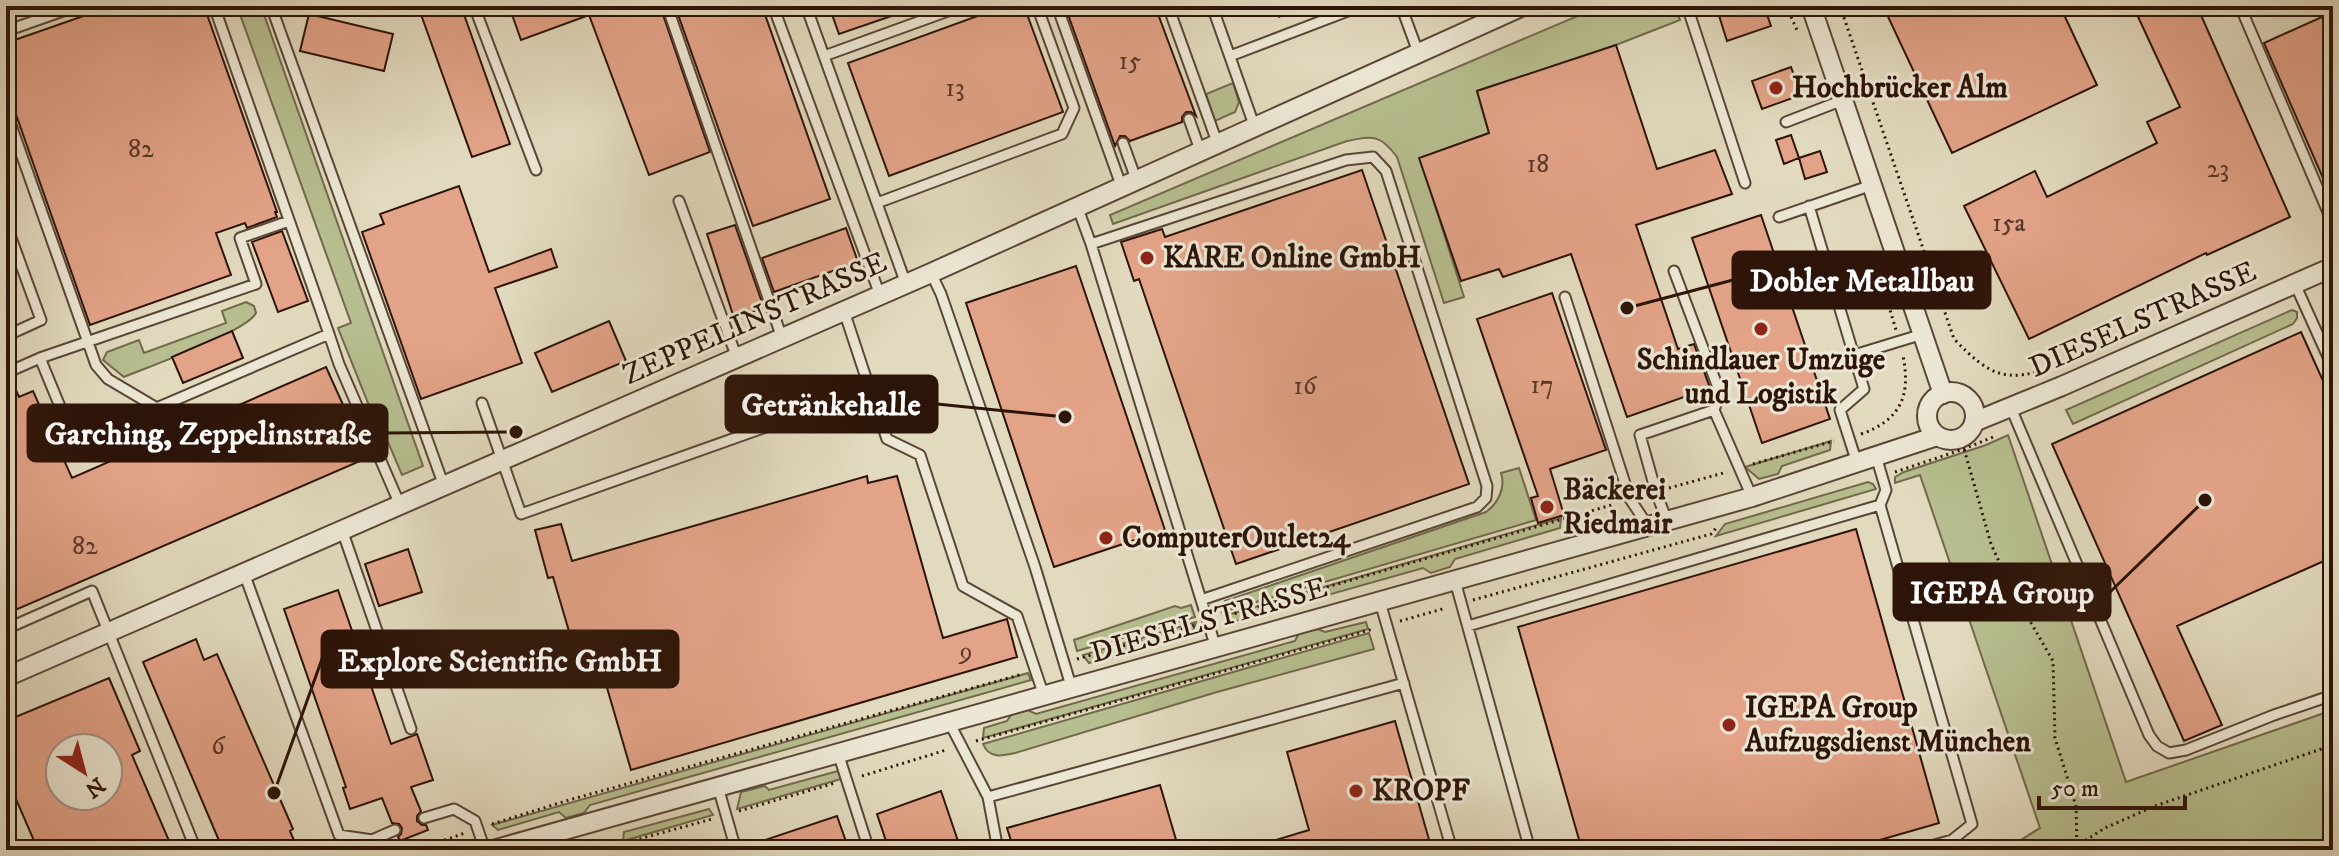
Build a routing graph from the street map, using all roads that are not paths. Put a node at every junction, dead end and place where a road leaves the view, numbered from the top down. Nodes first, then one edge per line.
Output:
1 (77, 6) edge
2 (214, 6) edge
3 (271, 6) edge
4 (474, 6) edge
5 (667, 6) edge
6 (773, 6) edge
7 (806, 6) edge
8 (962, 6) edge
9 (1037, 6) edge
10 (1057, 6) edge
11 (1168, 6) edge
12 (1212, 6) edge
13 (1361, 6) edge
14 (1401, 6) edge
15 (1687, 6) edge
16 (1811, 6) edge
17 (2240, 6) edge
18 (1514, 8) edge
19 (6, 31) edge
20 (1418, 52) junction
21 (824, 56) junction
22 (1230, 56) junction
23 (1843, 100) junction
24 (6, 111) edge
25 (1189, 119) dead end
26 (1786, 122) dead end
27 (1254, 125) junction
28 (1123, 143) dead end
29 (1209, 146) junction
30 (536, 170) dead end
31 (1129, 182) junction
32 (1745, 183) dead end
33 (1872, 185) junction
34 (679, 201) dead end
35 (877, 203) junction
36 (1077, 206) junction
37 (1809, 206) junction
38 (1779, 217) dead end
39 (289, 221) junction
40 (6, 224) edge
41 (2333, 224) edge
42 (1091, 244) junction
43 (1674, 271) dead end
44 (931, 273) junction
45 (2331, 273) edge
46 (906, 284) junction
47 (2295, 284) junction
48 (880, 295) junction
49 (1565, 297) dead end
50 (844, 311) junction
51 (329, 334) junction
52 (1923, 334) junction
53 (6, 336) edge
54 (782, 338) junction
55 (89, 343) junction
56 (1854, 355) junction
57 (40, 358) junction
58 (737, 358) junction
59 (2333, 368) edge
60 (6, 373) edge
61 (870, 390) junction
62 (1943, 394) junction
63 (482, 403) dead end
64 (157, 408) junction
65 (2011, 408) junction
66 (1714, 410) junction
67 (1974, 422) junction
68 (1937, 436) junction
69 (1876, 456) junction
70 (502, 460) junction
71 (1857, 463) junction
72 (444, 486) junction
73 (1752, 497) junction
74 (400, 505) junction
75 (1880, 505) junction
76 (1667, 521) junction
77 (1648, 526) junction
78 (342, 530) junction
79 (244, 573) junction
80 (1455, 581) junction
81 (1201, 600) junction
82 (1380, 602) junction
83 (1468, 626) junction
84 (6, 629) edge
85 (109, 632) junction
86 (1216, 648) junction
87 (6, 677) edge
88 (1404, 683) junction
89 (1072, 689) junction
90 (2333, 695) edge
91 (1044, 696) junction
92 (949, 722) junction
93 (411, 729) dead end
94 (838, 753) junction
95 (718, 787) junction
96 (988, 797) junction
97 (424, 818) dead end
98 (395, 830) dead end
99 (532, 844) edge
100 (370, 845) edge
101 (196, 850) edge
102 (485, 850) edge
103 (493, 850) edge
104 (736, 850) edge
105 (869, 850) edge
106 (998, 850) edge
107 (1452, 850) edge
108 (1530, 850) edge
109 (1917, 850) edge

1 - 19 lane
2 - 39 lane
3 - 72 lane
4 - 30 lane
5 - 54 lane
6 - 48 lane
7 - 21 lane
8 - 21 lane
9 - 35 lane
10 - 31 lane
11 - 29 lane
12 - 22 lane
13 - 22 lane
14 - 20 lane
15 - 32 lane
16 - 23 street
17 - 41 lane
18 - 20 street, ZEPPELINSTRASSE
20 - 27 street, ZEPPELINSTRASSE
21 - 35 lane
22 - 27 lane
23 - 26 lane
23 - 33 street
24 - 55 lane
25 - 29 lane
27 - 29 street, ZEPPELINSTRASSE
28 - 31 lane
29 - 31 street, ZEPPELINSTRASSE
31 - 36 street, ZEPPELINSTRASSE
33 - 37 lane
33 - 52 street
34 - 58 lane
35 - 46 lane
36 - 42 lane
36 - 44 street, ZEPPELINSTRASSE
37 - 38 lane
37 - 56 lane
39 - 51 lane
39 - 55 lane
40 - 53 lane
42 - 81 lane
42 - 81 lane
43 - 66 lane
44 - 46 street, ZEPPELINSTRASSE
44 - 89 lane
45 - 47 street, DIESELSTRASSE
46 - 48 street, ZEPPELINSTRASSE
47 - 59 lane
47 - 65 street, DIESELSTRASSE
48 - 50 street, ZEPPELINSTRASSE
49 - 77 lane
50 - 54 street, ZEPPELINSTRASSE
50 - 61 lane
51 - 64 lane
51 - 74 lane
52 - 56 lane
52 - 62 street
54 - 58 street, ZEPPELINSTRASSE
55 - 57 lane
55 - 64 lane
56 - 71 lane
57 - 60 lane
57 - 64 lane
58 - 70 street, ZEPPELINSTRASSE
61 - 70 lane
61 - 91 lane
62 - 67 street
62 - 68 street
63 - 70 lane
65 - 67 street, DIESELSTRASSE
65 - 90 lane
66 - 73 lane
66 - 76 lane
67 - 68 street
68 - 69 street, DIESELSTRASSE
69 - 71 street, DIESELSTRASSE
69 - 75 lane
70 - 72 street, ZEPPELINSTRASSE
71 - 73 street, DIESELSTRASSE
72 - 74 street, ZEPPELINSTRASSE
73 - 76 street, DIESELSTRASSE
74 - 78 street, ZEPPELINSTRASSE
75 - 83 lane
75 - 109 lane
76 - 77 street, DIESELSTRASSE
77 - 80 street, DIESELSTRASSE
78 - 79 street, ZEPPELINSTRASSE
78 - 93 lane
79 - 85 street, ZEPPELINSTRASSE
79 - 100 lane
80 - 82 street, DIESELSTRASSE
80 - 83 lane
81 - 86 lane
82 - 86 street, DIESELSTRASSE
82 - 88 lane
83 - 108 lane
84 - 85 lane
85 - 87 street, ZEPPELINSTRASSE
85 - 101 lane
86 - 89 street, DIESELSTRASSE
88 - 96 lane
88 - 107 lane
89 - 91 street, DIESELSTRASSE
91 - 92 street, DIESELSTRASSE
92 - 94 street, DIESELSTRASSE
92 - 96 lane
94 - 95 street, DIESELSTRASSE
94 - 105 lane
95 - 99 street, DIESELSTRASSE
95 - 104 lane
96 - 106 lane
97 - 102 lane
98 - 100 lane
99 - 103 street, DIESELSTRASSE

